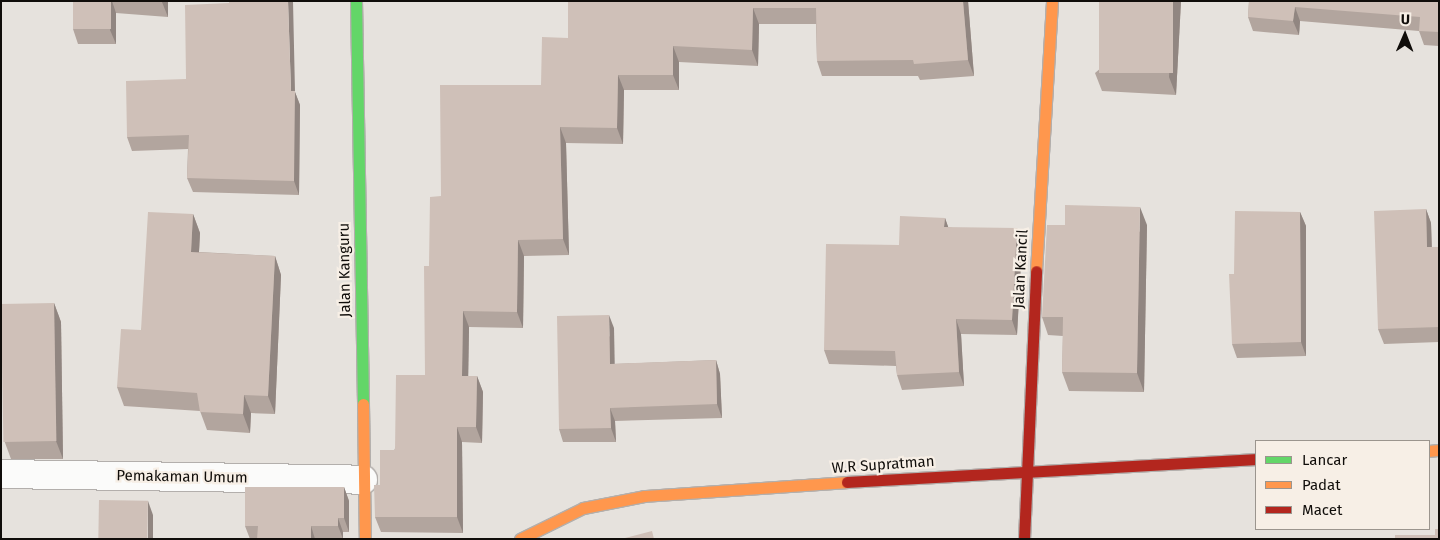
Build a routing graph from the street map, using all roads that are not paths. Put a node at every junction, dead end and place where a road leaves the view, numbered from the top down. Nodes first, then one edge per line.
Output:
1 (356, 1) edge
2 (1052, 1) edge
3 (1255, 459) edge
4 (1025, 470) junction
5 (1, 474) edge
6 (363, 480) junction
7 (366, 539) edge
8 (520, 539) edge
9 (1024, 539) edge

1 - 6 street, Jalan Kanguru
2 - 4 street, Jalan Kancil
3 - 4 street, W.R Supratman
4 - 8 street, W.R Supratman
4 - 9 street, Jalan Kancil
5 - 6 street, Pemakaman Umum
6 - 7 street, Jalan Kanguru

